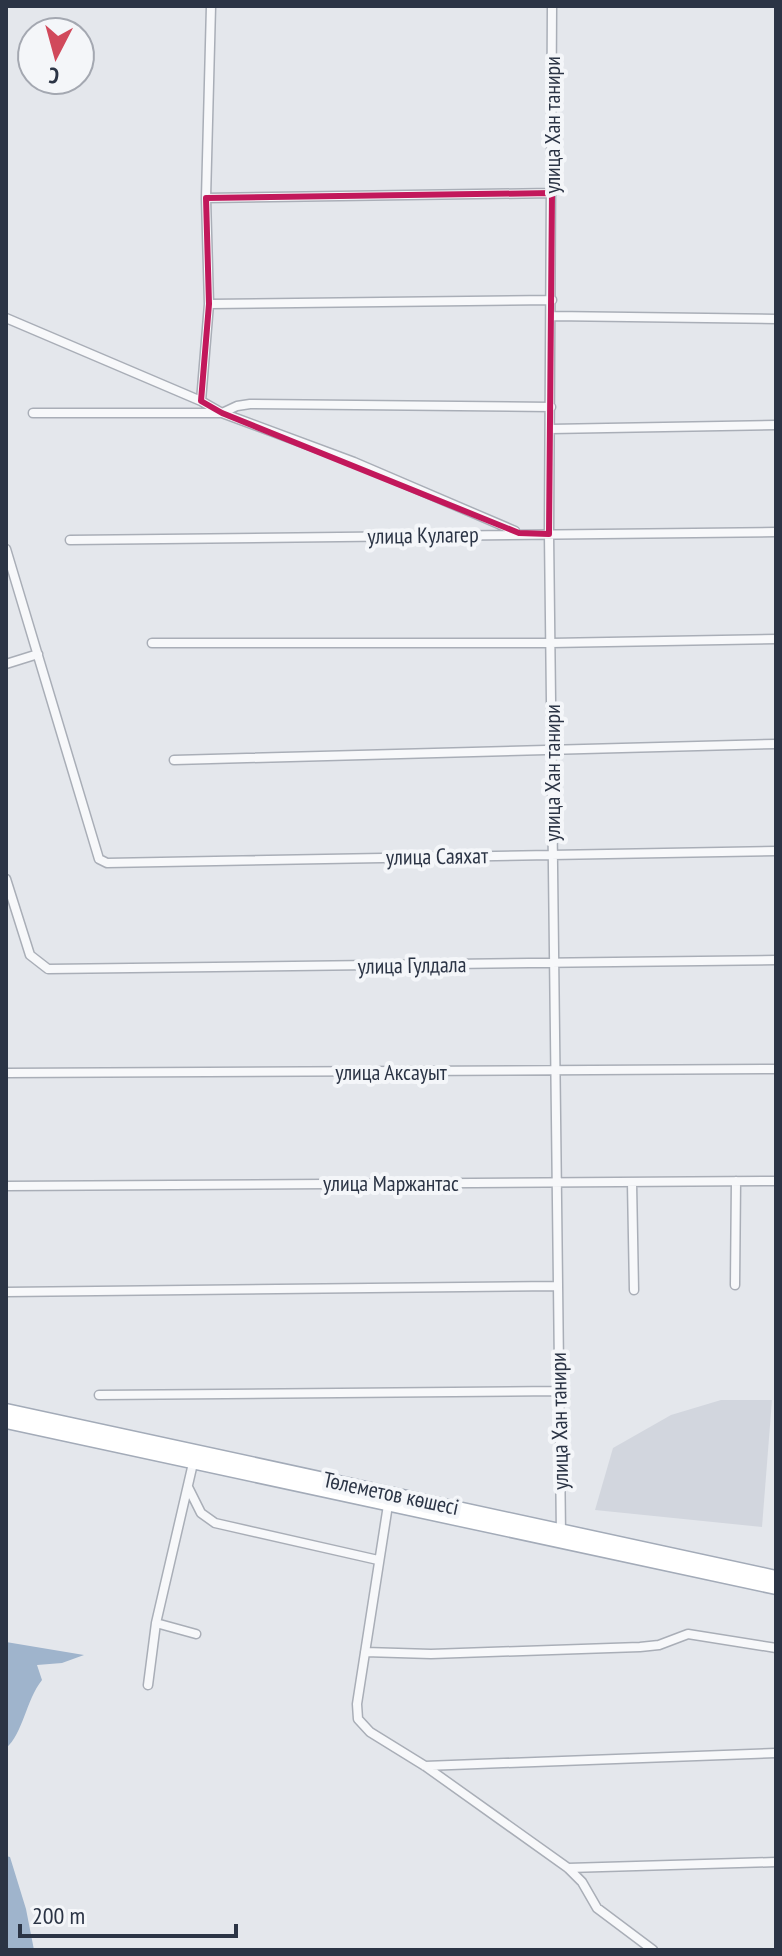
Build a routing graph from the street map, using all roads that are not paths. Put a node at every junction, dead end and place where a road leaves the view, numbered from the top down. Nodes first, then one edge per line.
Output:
1 (211, 6) edge
2 (552, 6) edge
3 (552, 193) junction
4 (206, 198) junction
5 (552, 300) junction
6 (209, 304) junction
7 (552, 316) junction
8 (6, 318) edge
9 (776, 319) edge
10 (201, 401) junction
11 (551, 407) junction
12 (33, 413) dead end
13 (222, 413) junction
14 (776, 425) edge
15 (550, 429) junction
16 (776, 532) edge
17 (519, 533) junction
18 (549, 534) junction
19 (70, 540) dead end
20 (6, 549) edge
21 (776, 639) edge
22 (152, 643) dead end
23 (551, 643) junction
24 (38, 654) junction
25 (6, 664) edge
26 (776, 744) edge
27 (552, 748) junction
28 (174, 760) dead end
29 (776, 851) edge
30 (552, 853) junction
31 (6, 879) edge
32 (776, 960) edge
33 (553, 963) junction
34 (776, 1069) edge
35 (554, 1072) junction
36 (6, 1073) edge
37 (736, 1181) junction
38 (776, 1181) edge
39 (556, 1182) junction
40 (632, 1183) junction
41 (6, 1186) edge
42 (735, 1285) dead end
43 (557, 1286) junction
44 (634, 1290) dead end
45 (6, 1292) edge
46 (559, 1391) junction
47 (99, 1395) dead end
48 (6, 1410) edge
49 (6, 1422) edge
50 (195, 1456) junction
51 (188, 1486) junction
52 (388, 1505) junction
53 (561, 1535) junction
54 (378, 1560) junction
55 (776, 1577) edge
56 (776, 1588) edge
57 (156, 1623) junction
58 (196, 1634) dead end
59 (776, 1648) edge
60 (365, 1652) junction
61 (148, 1685) dead end
62 (776, 1753) edge
63 (425, 1766) junction
64 (776, 1862) edge
65 (568, 1868) junction
66 (653, 1950) edge

1 - 4 street
2 - 3 street, улица Хан танири
3 - 4 street
3 - 5 street, улица Хан танири
4 - 6 street
5 - 6 street
5 - 7 street, улица Хан танири
6 - 10 street
7 - 9 street
7 - 11 street, улица Хан танири
8 - 10 street
10 - 13 street
11 - 13 street
11 - 15 street, улица Хан танири
12 - 13 street
13 - 17 street
14 - 15 street
15 - 18 street, улица Хан танири
16 - 18 street, улица Кулагер
17 - 18 street, улица Кулагер
17 - 19 street, улица Кулагер
18 - 23 street, улица Хан танири
20 - 24 street
21 - 23 street
22 - 23 street
23 - 27 street, улица Хан танири
24 - 25 street
24 - 30 street, улица Саяхат
26 - 27 street
27 - 28 street
27 - 30 street, улица Хан танири
29 - 30 street, улица Саяхат
30 - 33 street, улица Хан танири
31 - 33 street, улица Гулдала
32 - 33 street, улица Гулдала
33 - 35 street, улица Хан танири
34 - 35 street, улица Аксауыт
35 - 36 street, улица Аксауыт
35 - 39 street, улица Хан танири
37 - 38 street, улица Маржантас
37 - 40 street, улица Маржантас
37 - 42 street
39 - 40 street, улица Маржантас
39 - 41 street, улица Маржантас
39 - 43 street, улица Хан танири
40 - 44 street
43 - 45 street
43 - 46 street, улица Хан танири
46 - 47 street
46 - 53 street, улица Хан танири
48 - 50 main road, Төлеметов көшесі
49 - 50 main road, Төлеметов көшесі
50 - 51 street
50 - 52 main road, Төлеметов көшесі
50 - 53 main road, Төлеметов көшесі
51 - 54 street
51 - 57 street
52 - 53 main road, Төлеметов көшесі
52 - 54 street
53 - 55 main road, Төлеметов көшесі
53 - 56 main road, Төлеметов көшесі
54 - 60 street
57 - 58 street
57 - 61 street
59 - 60 street
60 - 63 street
62 - 63 street
63 - 65 street
64 - 65 street
65 - 66 street

